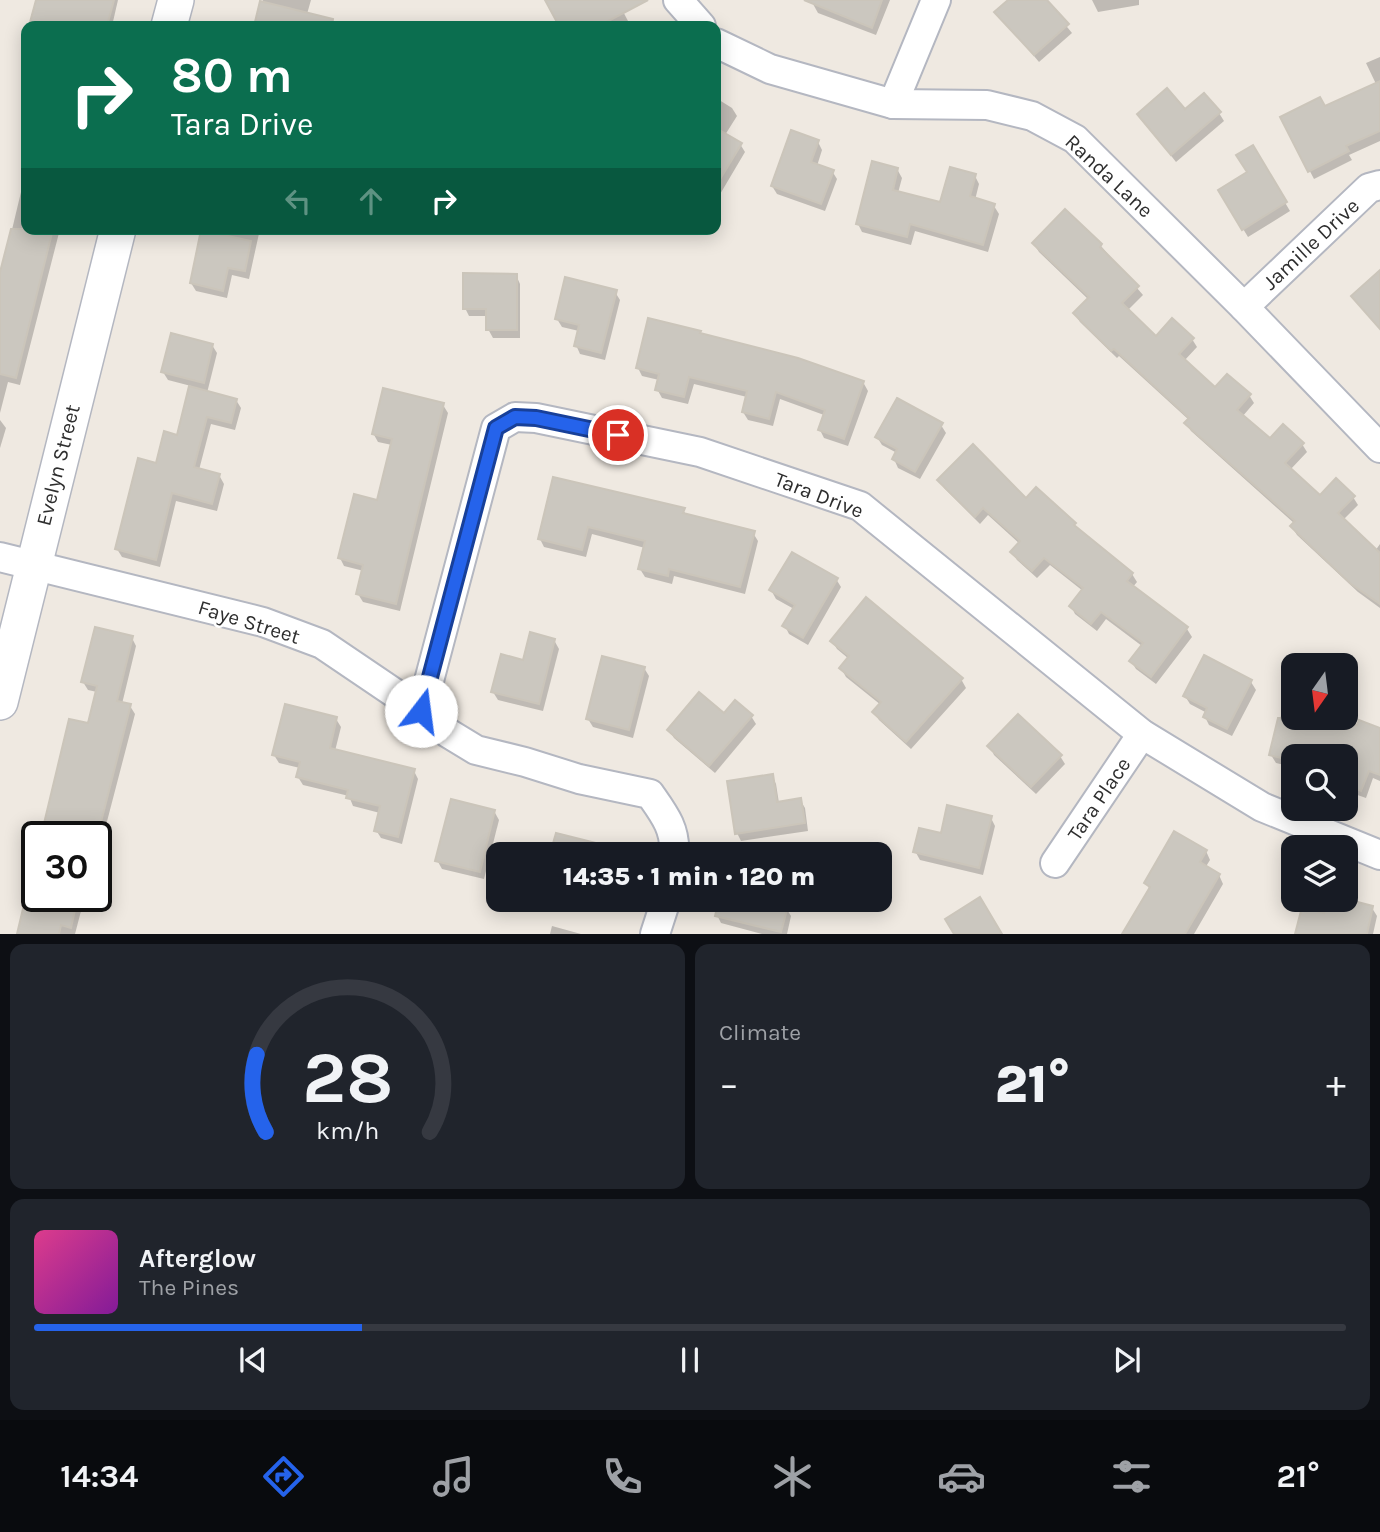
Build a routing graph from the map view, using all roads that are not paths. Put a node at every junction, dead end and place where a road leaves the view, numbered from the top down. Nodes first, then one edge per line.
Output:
1 (176, 0) edge
2 (678, 0) edge
3 (936, 0) edge
4 (170, 21) edge
5 (697, 21) edge
6 (721, 45) edge
7 (893, 104) junction
8 (1380, 185) edge
9 (116, 235) edge
10 (1244, 307) junction
11 (1380, 448) edge
12 (17, 561) edge
13 (0, 702) edge
14 (421, 711) junction
15 (1142, 734) junction
16 (675, 842) edge
17 (1380, 855) edge
18 (1055, 863) dead end
19 (662, 912) edge
20 (655, 933) edge

1 - 4 street
2 - 5 street
3 - 7 street
6 - 7 street, Randa Lane
7 - 10 street, Randa Lane
8 - 10 street, Jamille Drive
9 - 12 street, Evelyn Street
10 - 11 street, Randa Lane
12 - 13 street, Evelyn Street
12 - 14 street, Faye Street
14 - 15 street, Tara Drive
14 - 16 street, Faye Street
15 - 17 street, Tara Drive
15 - 18 street, Tara Place
19 - 20 street

